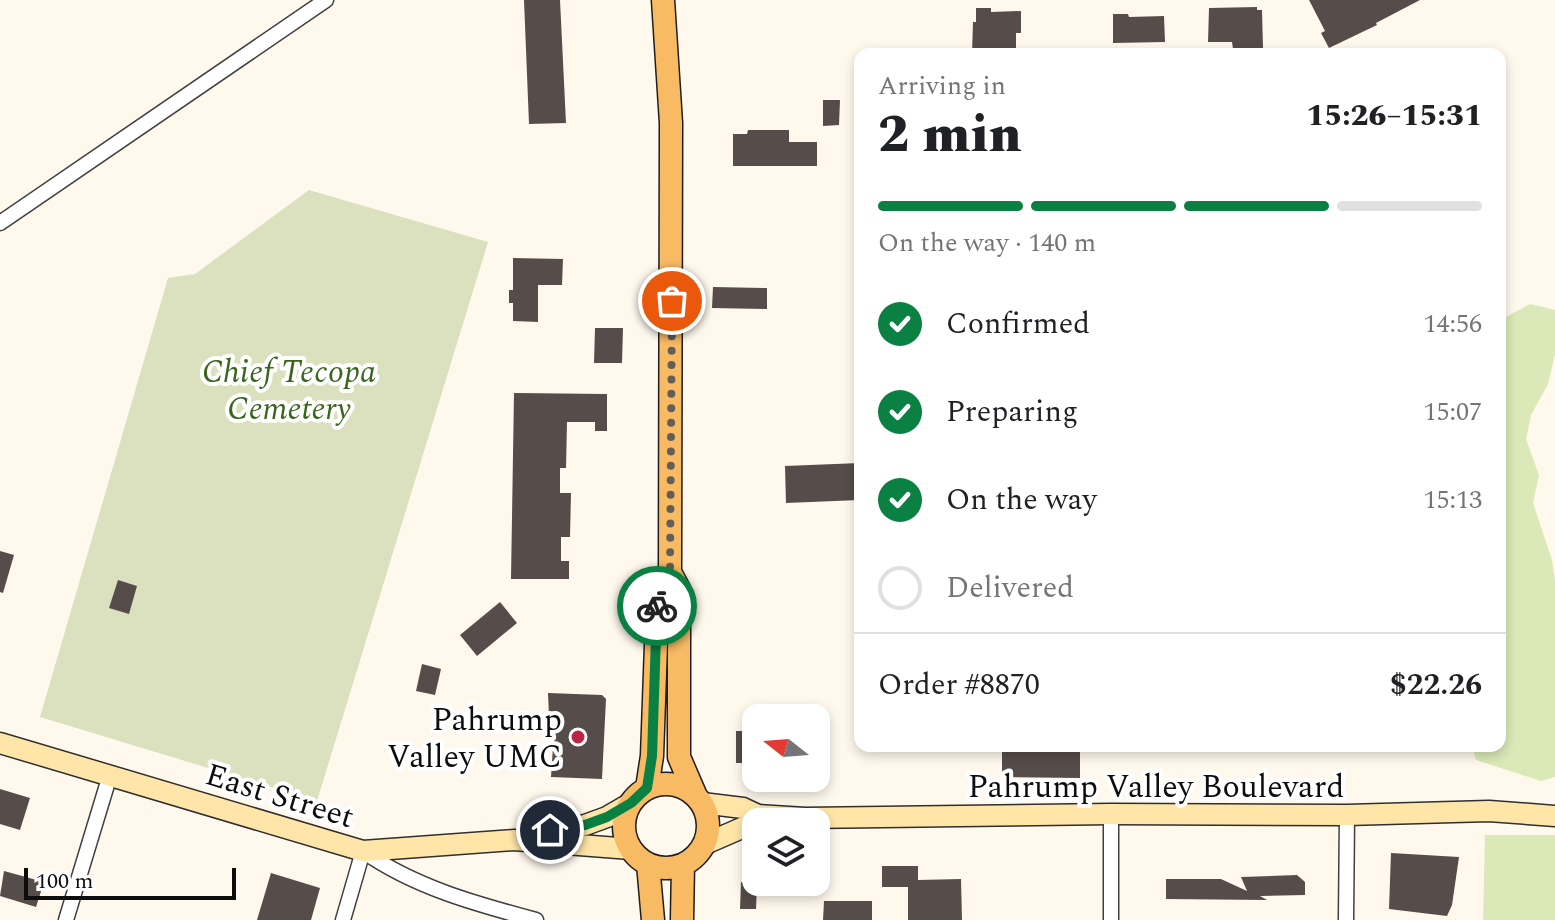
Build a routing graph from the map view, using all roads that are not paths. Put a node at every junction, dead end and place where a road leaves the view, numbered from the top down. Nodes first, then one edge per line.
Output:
1 (326, 0) edge
2 (663, 0) edge
3 (0, 223) edge
4 (670, 572) junction
5 (0, 743) edge
6 (110, 775) junction
7 (639, 795) junction
8 (698, 798) junction
9 (743, 808) edge
10 (1111, 814) junction
11 (1347, 815) junction
12 (1555, 816) edge
13 (830, 818) edge
14 (742, 828) edge
15 (514, 840) junction
16 (705, 844) junction
17 (631, 849) junction
18 (363, 851) junction
19 (648, 864) junction
20 (683, 865) junction
21 (66, 920) edge
22 (343, 920) edge
23 (536, 920) edge
24 (653, 920) edge
25 (682, 920) edge
26 (1111, 920) edge
27 (1346, 920) edge

1 - 3 street
2 - 4 main road
4 - 7 main road
4 - 8 main road
5 - 6 main road, East Street
6 - 18 main road, East Street
6 - 21 street
7 - 8 main road
7 - 15 main road
7 - 17 main road
8 - 9 main road, Pahrump Valley Boulevard
8 - 16 main road
10 - 11 main road, Pahrump Valley Boulevard
10 - 13 main road, Pahrump Valley Boulevard
10 - 26 street
11 - 12 main road, Pahrump Valley Boulevard
11 - 27 street
14 - 16 main road
15 - 17 main road
15 - 18 main road
16 - 20 main road
17 - 19 main road
18 - 22 street
18 - 23 street, East Street
19 - 20 main road
19 - 24 main road
20 - 25 main road

